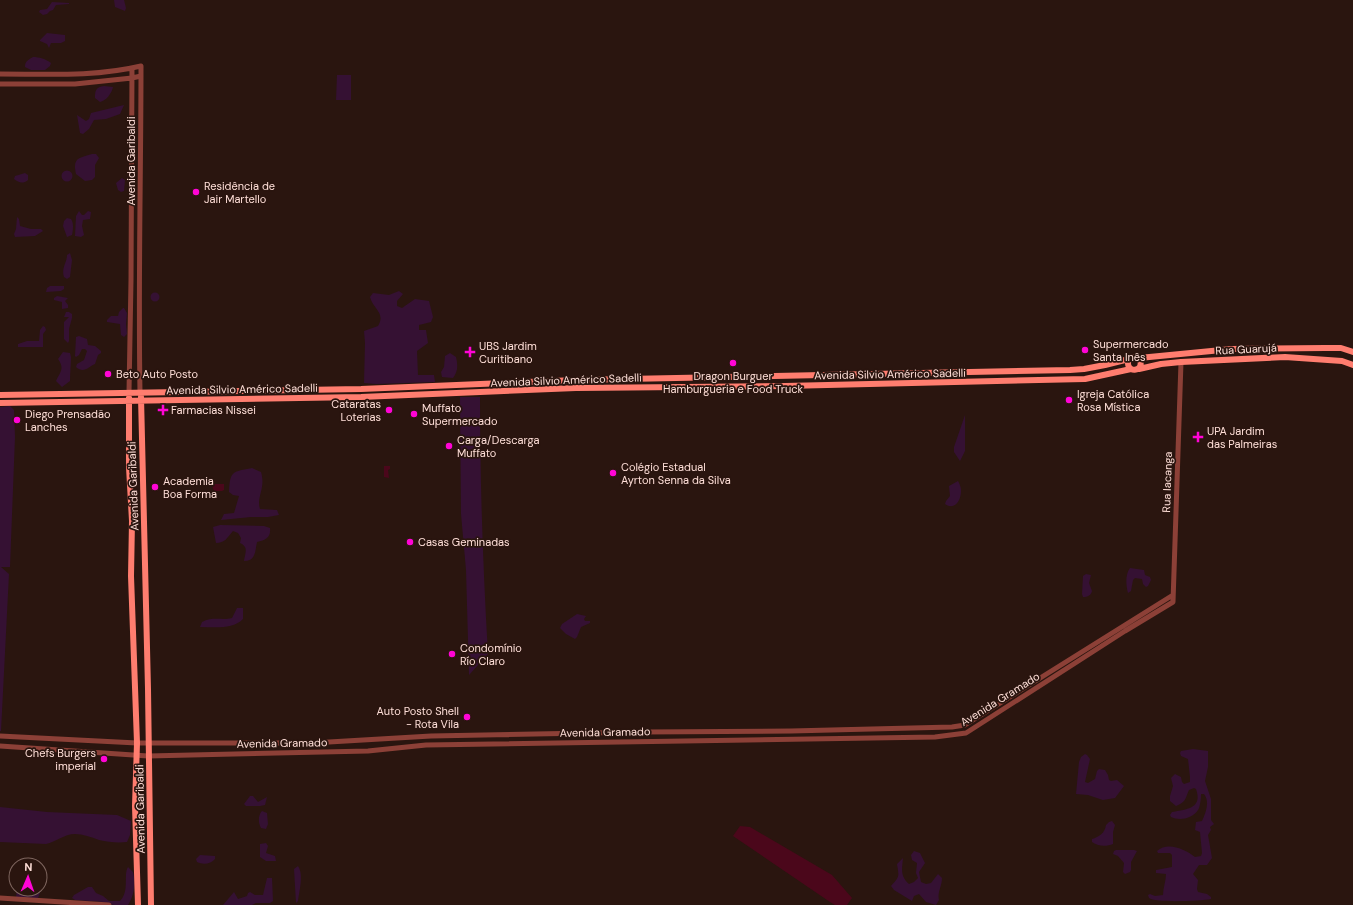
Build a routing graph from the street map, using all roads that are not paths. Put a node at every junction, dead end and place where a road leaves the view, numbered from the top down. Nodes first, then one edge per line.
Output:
1 (132, 68) junction
2 (0, 74) edge
3 (141, 76) junction
4 (132, 78) junction
5 (0, 84) edge
6 (131, 184) junction
7 (141, 184) junction
8 (131, 266) junction
9 (139, 266) junction
10 (139, 279) junction
11 (131, 280) junction
12 (1353, 352) edge
13 (1139, 358) junction
14 (1129, 359) junction
15 (1181, 362) junction
16 (1353, 365) edge
17 (1131, 369) junction
18 (1139, 369) junction
19 (516, 382) junction
20 (245, 390) junction
21 (517, 391) junction
22 (129, 392) junction
23 (140, 392) junction
24 (0, 395) edge
25 (245, 399) junction
26 (129, 401) junction
27 (141, 401) junction
28 (0, 403) edge
29 (1173, 595) junction
30 (1173, 602) joint
31 (0, 736) edge
32 (312, 742) junction
33 (137, 743) junction
34 (148, 743) junction
35 (242, 743) junction
36 (0, 746) edge
37 (313, 752) junction
38 (243, 754) junction
39 (136, 756) junction
40 (148, 756) junction
41 (0, 898) edge
42 (109, 905) edge
43 (138, 905) edge
44 (151, 905) edge

1 - 2 street
1 - 3 street, Avenida Garibaldi
1 - 4 street, Avenida Garibaldi
3 - 4 street
3 - 7 street, Avenida Garibaldi
4 - 5 street
4 - 6 street, Avenida Garibaldi
6 - 7 street
6 - 8 street, Avenida Garibaldi
7 - 9 street, Avenida Garibaldi
8 - 9 street
8 - 11 street, Avenida Garibaldi
9 - 10 street, Avenida Garibaldi
10 - 11 street
10 - 23 street, Avenida Garibaldi
11 - 22 street, Avenida Garibaldi
12 - 13 main road, Rua Guarujá
13 - 14 main road
13 - 18 main road
14 - 17 main road
14 - 19 main road, Avenida Silvio Américo Sadelli
15 - 16 main road, Rua Guarujá
15 - 18 main road, Rua Guarujá
15 - 29 street, Rua Iacanga
17 - 18 main road
17 - 21 main road, Avenida Silvio Américo Sadelli
19 - 20 main road, Avenida Silvio Américo Sadelli
19 - 21 main road
20 - 23 main road, Avenida Silvio Américo Sadelli
20 - 25 main road
21 - 25 main road, Avenida Silvio Américo Sadelli
22 - 23 main road, Avenida Silvio Américo Sadelli
22 - 24 main road, Avenida Silvio Américo Sadelli
22 - 26 main road, Avenida Garibaldi
23 - 27 main road, Avenida Garibaldi
25 - 27 main road, Avenida Silvio Américo Sadelli
26 - 27 main road, Avenida Silvio Américo Sadelli
26 - 28 main road, Avenida Silvio Américo Sadelli
26 - 33 main road, Avenida Garibaldi
27 - 34 main road, Avenida Garibaldi
29 - 30 street, Rua Iacanga
29 - 32 street, Avenida Gramado
30 - 37 street, Avenida Gramado
31 - 33 street, Avenida Gramado
32 - 35 street, Avenida Gramado
32 - 37 street
33 - 34 street, Avenida Gramado
33 - 39 main road, Avenida Garibaldi
34 - 35 street, Avenida Gramado
34 - 40 main road, Avenida Garibaldi
35 - 38 street
36 - 39 street, Avenida Gramado
37 - 38 street, Avenida Gramado
38 - 40 street, Avenida Gramado
39 - 40 street, Avenida Gramado
39 - 43 main road, Avenida Garibaldi
40 - 44 main road, Avenida Garibaldi
41 - 42 street

